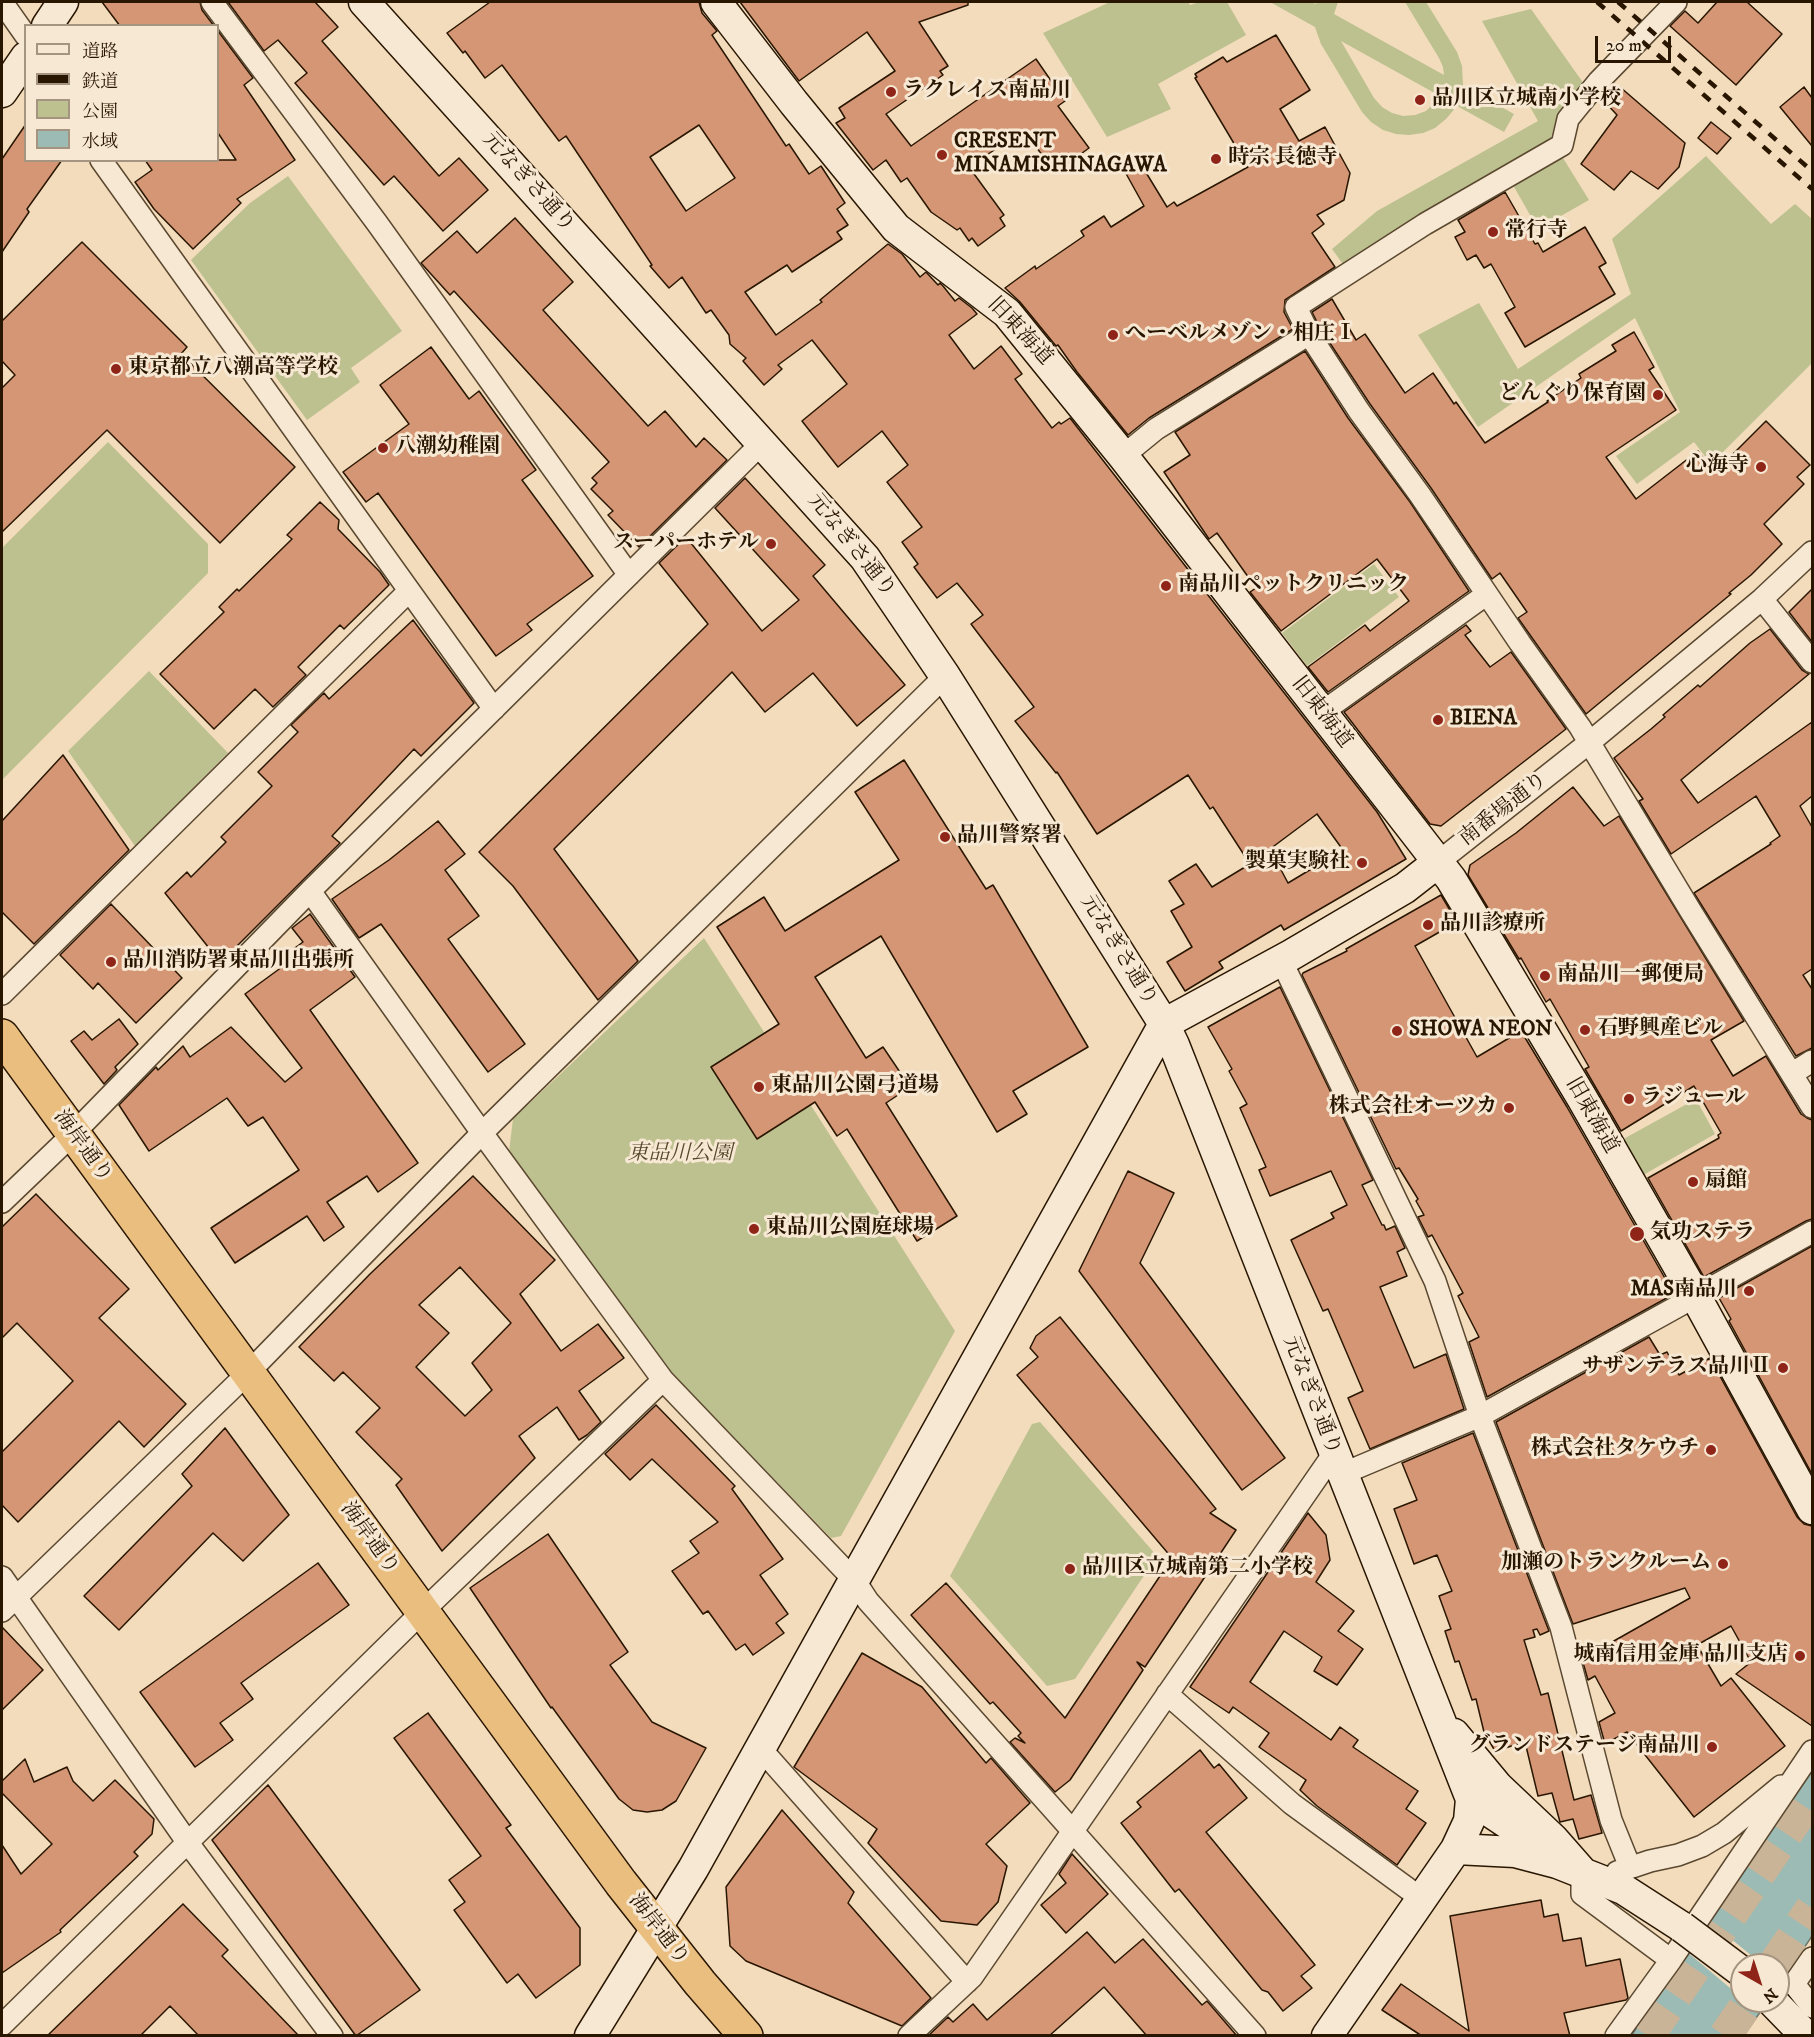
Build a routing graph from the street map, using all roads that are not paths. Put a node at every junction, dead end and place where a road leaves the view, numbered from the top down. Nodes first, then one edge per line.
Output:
1 (2, 2) edge
2 (63, 2) edge
3 (212, 2) edge
4 (364, 2) edge
5 (716, 2) edge
6 (1676, 2) edge
7 (48, 24) edge
8 (24, 51) edge
9 (24, 55) edge
10 (2, 92) edge
11 (102, 162) edge
12 (1309, 334) junction
13 (763, 442) junction
14 (1123, 456) junction
15 (1812, 552) edge
16 (629, 575) junction
17 (409, 591) junction
18 (1487, 594) junction
19 (1762, 599) junction
20 (1812, 662) edge
21 (945, 676) junction
22 (494, 709) junction
23 (1321, 713) junction
24 (1590, 742) junction
25 (1437, 863) junction
26 (310, 891) junction
27 (1281, 960) junction
28 (2, 994) edge
29 (1164, 1024) junction
30 (2, 1036) edge
31 (1812, 1061) edge
32 (1793, 1073) junction
33 (1812, 1107) edge
34 (483, 1133) junction
35 (73, 1134) junction
36 (2, 1202) edge
37 (1812, 1232) edge
38 (1696, 1297) junction
39 (249, 1372) junction
40 (663, 1380) junction
41 (1480, 1416) junction
42 (1338, 1463) junction
43 (1812, 1509) edge
44 (2, 1577) edge
45 (855, 1581) junction
46 (9, 1604) edge
47 (422, 1612) junction
48 (1167, 1694) junction
49 (1432, 1704) junction
50 (760, 1748) junction
51 (1812, 1751) edge
52 (1800, 1771) junction
53 (1471, 1799) junction
54 (1073, 1830) junction
55 (188, 1843) junction
56 (1456, 1849) junction
57 (1630, 1867) junction
58 (1589, 1875) junction
59 (1422, 1899) junction
60 (656, 1928) junction
61 (1812, 1958) edge
62 (1671, 1960) junction
63 (1730, 1963) edge
64 (967, 1982) junction
65 (1790, 2007) edge
66 (2, 2025) edge
67 (332, 2036) edge
68 (590, 2036) edge
69 (746, 2036) edge
70 (909, 2036) edge
71 (1255, 2036) edge
72 (1327, 2036) edge
73 (1616, 2036) edge
74 (1806, 2036) edge

1 - 8 street
2 - 7 street
3 - 16 street
4 - 13 street, 元なぎさ通り
5 - 14 street, 旧東海道
6 - 12 street
9 - 10 street
11 - 17 street
12 - 14 street
12 - 18 street
13 - 16 street
13 - 21 street, 元なぎさ通り
14 - 23 street, 旧東海道
15 - 19 street, 南番場通り
16 - 22 street
17 - 22 street
17 - 28 street
18 - 23 street
18 - 24 street
19 - 20 street
19 - 24 street, 南番場通り
21 - 29 street, 元なぎさ通り
21 - 34 street
22 - 26 street
23 - 25 street, 旧東海道
24 - 25 street, 南番場通り
24 - 32 street
25 - 27 street, 南番場通り
25 - 38 street, 旧東海道
26 - 34 street
26 - 35 street
27 - 29 street, 南番場通り
27 - 41 street
29 - 42 street, 元なぎさ通り
29 - 45 street
30 - 35 highway, 海岸通り
31 - 32 street
32 - 33 street
34 - 39 street
34 - 40 street
35 - 36 street
35 - 39 highway, 海岸通り
37 - 38 street
38 - 41 street
38 - 43 street, 旧東海道
39 - 46 street
39 - 47 highway, 海岸通り
40 - 45 street
40 - 47 street
41 - 42 street
41 - 57 street
42 - 48 street
42 - 49 street, 元なぎさ通り
44 - 46 street
45 - 50 street
45 - 54 street
46 - 55 street
47 - 55 street
47 - 60 highway, 海岸通り
48 - 54 street
48 - 59 street
49 - 53 street, 元なぎさ通り
49 - 58 street
50 - 60 street
50 - 64 street
51 - 52 street
52 - 57 street
52 - 62 street
53 - 56 street
53 - 58 street
54 - 64 street
54 - 71 street
55 - 66 street
55 - 67 street
56 - 58 street
56 - 59 street
57 - 58 street
58 - 62 street
58 - 63 street, bridge
59 - 72 street
60 - 68 street
60 - 69 highway, 海岸通り
61 - 65 street
62 - 73 street
64 - 70 street
65 - 74 street

